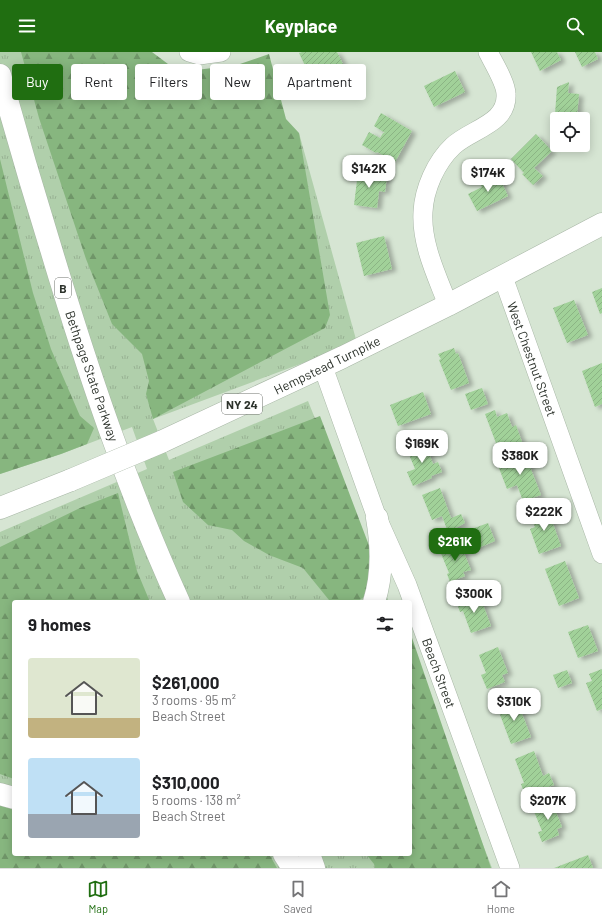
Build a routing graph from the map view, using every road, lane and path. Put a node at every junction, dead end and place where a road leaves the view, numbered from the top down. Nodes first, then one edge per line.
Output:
1 (188, 52) edge
2 (221, 52) edge
3 (488, 52) edge
4 (0, 75) edge
5 (602, 224) edge
6 (503, 277) junction
7 (448, 305) junction
8 (323, 367) junction
9 (0, 508) edge
10 (378, 518) junction
11 (602, 554) edge
12 (163, 568) junction
13 (171, 600) edge
14 (177, 600) edge
15 (185, 600) edge
16 (374, 600) edge
17 (0, 794) edge
18 (12, 797) edge
19 (285, 856) edge
20 (298, 856) edge
21 (310, 856) edge
22 (294, 868) edge
23 (304, 868) edge
24 (314, 868) edge
25 (510, 868) edge

1 - 2 street
3 - 7 street
4 - 12 main road, Bethpage State Parkway / B
5 - 6 main road, Hempstead Turnpike / NY 24
6 - 7 main road, Hempstead Turnpike / NY 24
6 - 11 street, West Chestnut Street
7 - 8 main road, Hempstead Turnpike / NY 24
8 - 9 main road, Hempstead Turnpike / NY 24, bridge
8 - 10 street, Beach Street
10 - 16 main road
10 - 25 street, Beach Street
12 - 13 main road
12 - 14 main road, Bethpage State Parkway / B
12 - 15 main road
17 - 18 main road
19 - 22 main road
20 - 23 main road
21 - 24 main road

